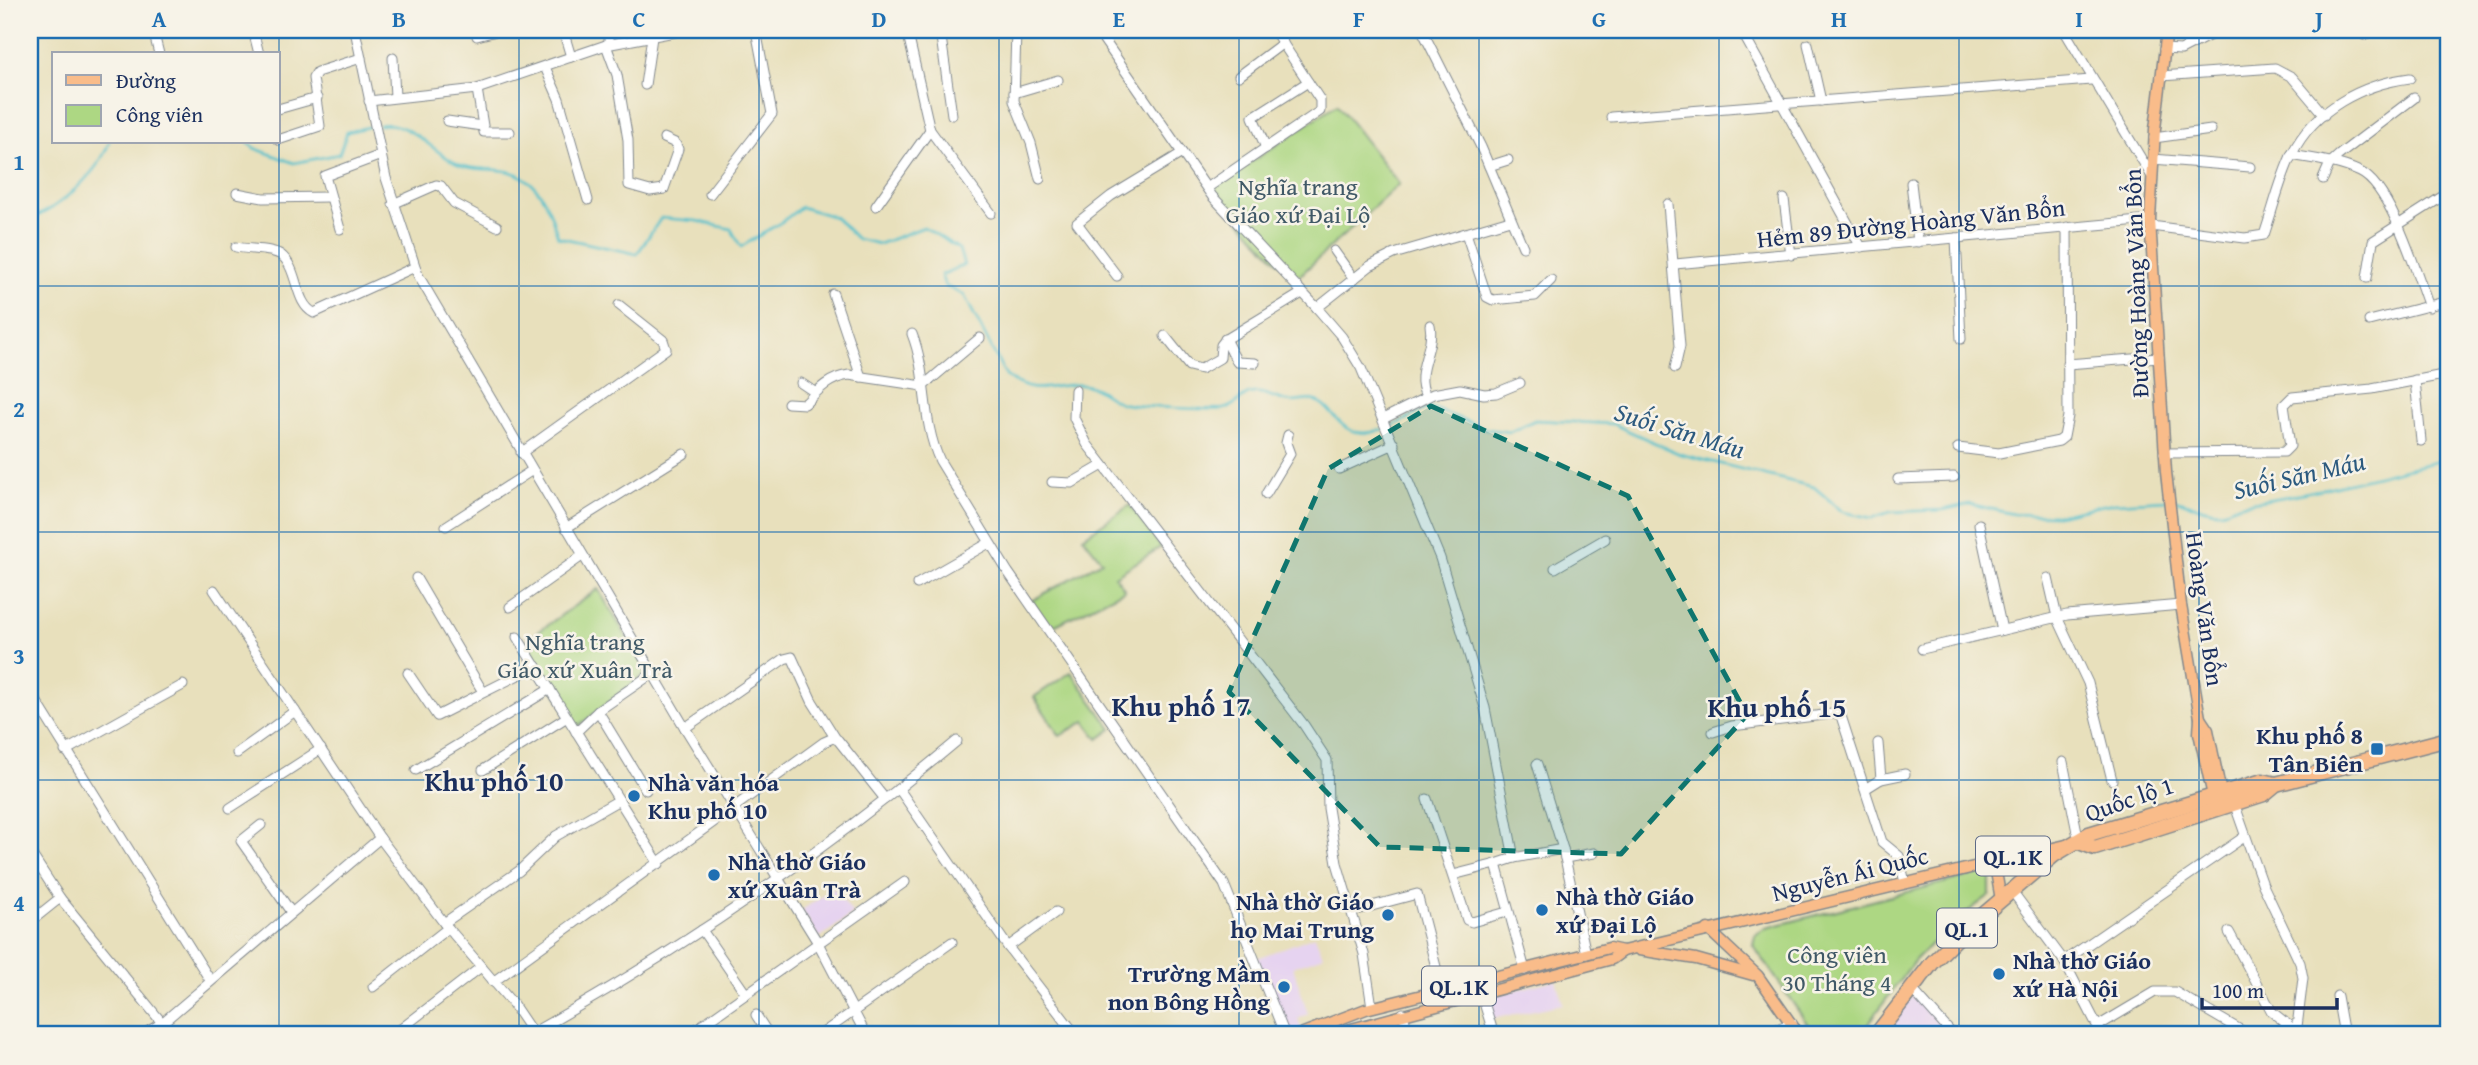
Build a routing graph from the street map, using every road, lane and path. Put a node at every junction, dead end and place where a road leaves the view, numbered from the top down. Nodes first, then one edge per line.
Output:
1 (153, 30) edge
2 (253, 30) edge
3 (355, 30) edge
4 (500, 30) edge
5 (563, 30) edge
6 (609, 30) edge
7 (685, 30) edge
8 (755, 30) edge
9 (907, 30) edge
10 (940, 30) edge
11 (1016, 30) edge
12 (1097, 30) edge
13 (1274, 30) edge
14 (1422, 30) edge
15 (1741, 30) edge
16 (2063, 30) edge
17 (2167, 30) edge
18 (2220, 30) edge
19 (2359, 30) edge
20 (2374, 30) edge
21 (477, 36) dead end
22 (652, 37) junction
23 (1283, 43) junction
24 (1808, 44) dead end
25 (607, 45) junction
26 (2164, 50) junction
27 (158, 52) edge
28 (258, 52) edge
29 (571, 57) junction
30 (361, 58) junction
31 (394, 58) dead end
32 (545, 67) junction
33 (1239, 76) dead end
34 (2161, 76) junction
35 (2410, 78) dead end
36 (1058, 80) dead end
37 (2091, 80) junction
38 (1308, 82) junction
39 (645, 85) dead end
40 (477, 89) junction
41 (1014, 93) junction
42 (395, 97) junction
43 (317, 98) junction
44 (2414, 98) dead end
45 (369, 101) junction
46 (1821, 101) junction
47 (1781, 104) junction
48 (280, 108) edge
49 (2324, 115) junction
50 (952, 116) dead end
51 (1611, 117) dead end
52 (447, 121) dead end
53 (482, 126) junction
54 (930, 130) junction
55 (2211, 130) dead end
56 (510, 132) dead end
57 (664, 138) dead end
58 (2154, 138) junction
59 (280, 139) edge
60 (1266, 148) junction
61 (1182, 153) junction
62 (381, 155) junction
63 (2291, 155) junction
64 (2152, 159) junction
65 (1508, 160) dead end
66 (2330, 163) junction
67 (1489, 166) junction
68 (2250, 167) dead end
69 (2151, 175) junction
70 (1040, 179) dead end
71 (2323, 179) dead end
72 (1911, 183) dead end
73 (1206, 188) junction
74 (237, 192) dead end
75 (2448, 193) edge
76 (710, 194) dead end
77 (329, 197) junction
78 (1784, 199) dead end
79 (588, 200) dead end
80 (393, 204) junction
81 (1668, 204) dead end
82 (876, 206) dead end
83 (991, 213) dead end
84 (1510, 220) junction
85 (2150, 223) junction
86 (497, 226) dead end
87 (2067, 226) junction
88 (2400, 226) junction
89 (340, 229) dead end
90 (1466, 233) junction
91 (1956, 238) junction
92 (1918, 242) junction
93 (236, 247) dead end
94 (1523, 247) dead end
95 (1861, 247) junction
96 (1334, 251) dead end
97 (1791, 255) junction
98 (1675, 264) junction
99 (415, 267) junction
100 (1117, 276) dead end
101 (2367, 278) dead end
102 (1354, 279) junction
103 (1551, 280) dead end
104 (1302, 293) junction
105 (833, 294) dead end
106 (2448, 301) edge
107 (618, 305) dead end
108 (2428, 307) junction
109 (1317, 308) junction
110 (2369, 321) dead end
111 (1430, 325) dead end
112 (912, 334) dead end
113 (1165, 336) dead end
114 (980, 338) dead end
115 (1226, 339) junction
116 (1961, 339) dead end
117 (2159, 357) junction
118 (1255, 363) dead end
119 (2067, 365) junction
120 (1675, 368) dead end
121 (2443, 375) dead end
122 (861, 377) junction
123 (2415, 380) junction
124 (801, 383) dead end
125 (1520, 383) dead end
126 (923, 386) junction
127 (1074, 390) dead end
128 (813, 391) junction
129 (1426, 396) junction
130 (788, 403) dead end
131 (1386, 425) junction
132 (1288, 435) dead end
133 (2421, 441) dead end
134 (1394, 444) junction
135 (1958, 448) dead end
136 (521, 453) junction
137 (2164, 453) junction
138 (684, 454) dead end
139 (1103, 465) junction
140 (1339, 469) dead end
141 (531, 471) junction
142 (1954, 477) dead end
143 (1898, 479) dead end
144 (1052, 482) dead end
145 (1266, 494) dead end
146 (2168, 494) joint
147 (1979, 524) dead end
148 (446, 526) dead end
149 (565, 528) junction
150 (1605, 539) dead end
151 (989, 543) junction
152 (582, 556) junction
153 (1555, 568) dead end
154 (416, 578) dead end
155 (2048, 578) dead end
156 (917, 584) dead end
157 (214, 590) dead end
158 (2180, 605) junction
159 (510, 607) dead end
160 (2057, 617) junction
161 (2003, 630) junction
162 (517, 637) dead end
163 (1922, 649) dead end
164 (536, 666) junction
165 (408, 673) dead end
166 (653, 673) junction
167 (183, 685) dead end
168 (550, 689) junction
169 (30, 691) edge
170 (484, 692) junction
171 (598, 710) junction
172 (295, 711) junction
173 (567, 717) junction
174 (685, 728) junction
175 (576, 732) junction
176 (1713, 732) dead end
177 (836, 739) junction
178 (2448, 739) edge
179 (957, 741) dead end
180 (1878, 743) dead end
181 (321, 749) junction
182 (65, 751) junction
183 (237, 753) dead end
184 (2063, 761) dead end
185 (1537, 764) dead end
186 (483, 769) dead end
187 (416, 770) dead end
188 (1905, 774) dead end
189 (1881, 779) junction
190 (2112, 780) dead end
191 (899, 789) junction
192 (1865, 789) junction
193 (646, 790) dead end
194 (885, 799) junction
195 (1427, 799) dead end
196 (2223, 799) junction
197 (619, 800) junction
198 (736, 807) junction
199 (230, 808) dead end
200 (261, 825) dead end
201 (2244, 837) junction
202 (380, 838) junction
203 (2078, 842) junction
204 (30, 852) edge
205 (1564, 853) junction
206 (1594, 853) dead end
207 (1514, 858) junction
208 (1994, 860) junction
209 (659, 864) junction
210 (1496, 864) junction
211 (1453, 875) junction
212 (779, 877) junction
213 (905, 882) dead end
214 (1905, 883) junction
215 (2007, 896) junction
216 (60, 898) junction
217 (1353, 911) junction
218 (291, 912) junction
219 (1056, 912) dead end
220 (1507, 912) junction
221 (30, 922) edge
222 (446, 925) junction
223 (1708, 929) junction
224 (702, 930) junction
225 (2229, 932) dead end
226 (952, 942) dead end
227 (818, 943) junction
228 (1008, 947) junction
229 (1628, 950) junction
230 (1586, 954) junction
231 (2064, 961) junction
232 (481, 968) junction
233 (1525, 970) junction
234 (1758, 976) junction
235 (210, 979) junction
236 (493, 982) junction
237 (373, 987) dead end
238 (1911, 988) junction
239 (1441, 990) junction
240 (1481, 993) junction
241 (746, 994) junction
242 (2337, 996) dead end
243 (1373, 1007) junction
244 (852, 1010) junction
245 (1403, 1013) junction
246 (755, 1015) dead end
247 (162, 1023) junction
248 (1792, 1023) junction
249 (2100, 1031) edge
250 (1347, 1032) edge
251 (2296, 1033) edge
252 (533, 1034) edge
253 (142, 1035) edge
254 (172, 1035) edge
255 (393, 1035) edge
256 (688, 1035) edge
257 (769, 1035) edge
258 (820, 1035) edge
259 (866, 1035) edge
260 (1076, 1035) edge
261 (1285, 1035) edge
262 (1298, 1035) edge
263 (1329, 1035) edge
264 (1408, 1035) edge
265 (1494, 1035) edge
266 (1729, 1035) edge
267 (1799, 1035) edge
268 (1876, 1035) edge
269 (1953, 1035) edge
270 (2249, 1035) edge
271 (2344, 1035) edge

1 - 27 street
2 - 28 street
3 - 30 street
4 - 21 street
5 - 29 street
6 - 25 street
7 - 22 street
8 - 76 street
9 - 54 street
10 - 50 street
11 - 41 street
12 - 61 street
13 - 23 street
14 - 67 street
15 - 47 street
16 - 37 street
17 - 26 main road, Đường Hoàng Văn Bổn
18 - 26 street
19 - 20 street
22 - 25 street
22 - 39 street
23 - 33 street
23 - 38 street
24 - 46 street
25 - 29 street
25 - 57 street
26 - 34 main road, Đường Hoàng Văn Bổn
29 - 32 street
30 - 43 street
30 - 45 street
31 - 42 street
32 - 40 street
32 - 79 street
34 - 49 street
34 - 58 main road, Đường Hoàng Văn Bổn
35 - 49 street
36 - 41 street
37 - 46 street
37 - 69 street
38 - 60 street
38 - 60 street
40 - 42 street
40 - 53 street
41 - 70 street
42 - 45 street
43 - 48 street
43 - 59 street
44 - 66 street
45 - 62 street
46 - 47 street
47 - 51 street
47 - 95 street
49 - 63 street
52 - 53 street
53 - 56 street
54 - 82 street
54 - 83 street
55 - 58 street
58 - 64 main road, Đường Hoàng Văn Bổn
60 - 73 street
61 - 73 street
61 - 100 street
62 - 77 street
62 - 80 street
63 - 66 street
63 - 85 street, Hẻm 89 Đường Hoàng Văn Bổn
64 - 68 street
64 - 69 main road, Đường Hoàng Văn Bổn
65 - 67 street
66 - 71 street
66 - 88 street
67 - 84 street
69 - 85 main road, Đường Hoàng Văn Bổn
72 - 92 street
73 - 104 street
74 - 77 street
75 - 88 street
77 - 89 street
78 - 97 street
80 - 86 street
80 - 99 street
81 - 98 street
84 - 90 street
84 - 94 street
85 - 87 street, Hẻm 89 Đường Hoàng Văn Bổn
85 - 117 main road, Đường Hoàng Văn Bổn
87 - 91 street, Hẻm 89 Đường Hoàng Văn Bổn
87 - 119 street
88 - 101 street
88 - 108 street
90 - 102 street
90 - 103 street
91 - 92 street, Hẻm 89 Đường Hoàng Văn Bổn
91 - 116 street
92 - 95 street, Hẻm 89 Đường Hoàng Văn Bổn
93 - 99 street
95 - 97 street, Hẻm 89 Đường Hoàng Văn Bổn
96 - 102 street
97 - 98 street, Hẻm 89 Đường Hoàng Văn Bổn
98 - 120 street
99 - 136 street
102 - 109 street
104 - 109 street
104 - 115 street
105 - 122 street
106 - 108 street
107 - 136 street
108 - 110 street
109 - 131 street
111 - 129 street
112 - 126 street
113 - 115 street
114 - 126 street
115 - 118 street
117 - 119 street
117 - 137 main road, Đường Hoàng Văn Bổn
119 - 135 street
121 - 123 street
122 - 126 street
122 - 128 street
123 - 133 street
123 - 137 street
124 - 128 street
125 - 129 street
126 - 151 street
127 - 139 street
128 - 130 street
129 - 131 street
131 - 134 street
132 - 145 street
134 - 140 street
134 - 207 street
136 - 141 street
137 - 146 main road, Đường Hoàng Văn Bổn
138 - 149 street
139 - 144 street
139 - 217 street
141 - 148 street
141 - 149 street
142 - 143 street
146 - 158 main road, Hoàng Văn Bổn
147 - 161 street
149 - 152 street
150 - 153 street
151 - 156 street
151 - 261 street
152 - 159 street
152 - 166 street
154 - 170 street
155 - 160 street
157 - 172 street
158 - 160 street
158 - 196 main road, Hoàng Văn Bổn
160 - 161 street
160 - 190 street
161 - 163 street
162 - 164 street
164 - 168 street
164 - 170 street
165 - 170 street
166 - 171 street
166 - 174 street
167 - 182 street
168 - 173 street
168 - 187 street
169 - 182 street
171 - 175 street
171 - 193 street
172 - 181 street
172 - 183 street
173 - 175 street
173 - 186 street
174 - 177 street
174 - 198 street
175 - 197 street
176 - 192 street
177 - 194 street
177 - 198 street
178 - 196 highway, Quốc lộ 1
179 - 191 street
180 - 189 street
181 - 199 street
181 - 202 street
182 - 235 street
184 - 203 street
185 - 205 street
188 - 189 street
189 - 192 street
191 - 194 street
191 - 228 street
192 - 214 street
194 - 212 street
195 - 211 street
196 - 201 street
196 - 203 highway, Quốc lộ 1
197 - 209 street
197 - 222 street
198 - 209 street
198 - 212 street
200 - 218 street
201 - 231 street
201 - 251 street
202 - 218 street
202 - 222 street
203 - 208 main road, QL.1K
203 - 215 highway, QL.1
204 - 216 street
205 - 206 street
205 - 207 street
205 - 230 street
207 - 210 street
208 - 214 main road, Nguyễn Ái Quốc / QL.1K
208 - 215 main road
209 - 236 street
210 - 211 street
210 - 220 street
211 - 220 street
212 - 224 street
212 - 227 street
213 - 227 street
214 - 223 main road, Nguyễn Ái Quốc / QL.1K
215 - 231 street
215 - 238 highway, QL.1
216 - 221 street
216 - 247 street
217 - 239 street
217 - 243 street
218 - 235 street
219 - 228 street
220 - 233 street
222 - 232 street
222 - 237 street
223 - 229 main road, QL.1K
223 - 234 main road
224 - 241 street
224 - 252 street
225 - 251 street
226 - 244 street
227 - 241 street
227 - 244 street
228 - 260 street
229 - 230 main road, QL.1K
229 - 234 main road, QL.1K
229 - 240 main road, QL.1K
230 - 233 main road, QL.1K
231 - 249 street
232 - 236 street
232 - 255 street
233 - 239 main road, QL.1K
234 - 248 main road
235 - 247 street
236 - 252 street
238 - 268 highway, QL.1
238 - 269 street
239 - 243 main road, QL.1K
240 - 245 main road, QL.1K
240 - 265 street
241 - 256 street
242 - 271 street
243 - 262 main road, QL.1K
244 - 258 street
244 - 259 street
245 - 250 main road, QL.1K
245 - 264 street
246 - 257 street
247 - 253 street
247 - 254 street
248 - 266 street
248 - 267 main road
249 - 270 street
250 - 263 main road, QL.1K

